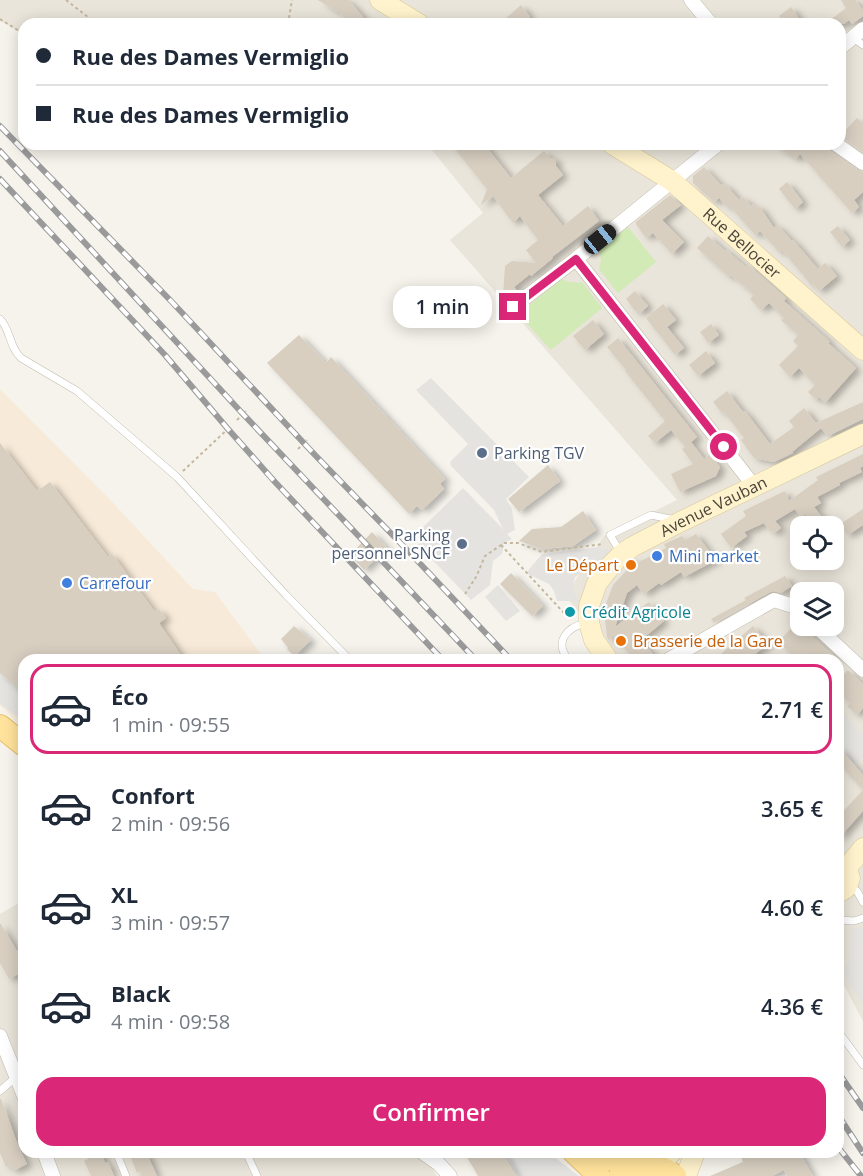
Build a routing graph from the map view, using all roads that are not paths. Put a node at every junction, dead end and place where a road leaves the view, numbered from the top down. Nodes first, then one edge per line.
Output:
1 (380, 0) edge
2 (692, 0) edge
3 (409, 18) edge
4 (706, 18) edge
5 (860, 37) edge
6 (846, 45) edge
7 (622, 150) edge
8 (711, 150) edge
9 (845, 150) edge
10 (863, 163) edge
11 (672, 181) junction
12 (576, 259) junction
13 (513, 307) dead end
14 (0, 319) edge
15 (863, 350) edge
16 (863, 434) edge
17 (754, 486) junction
18 (790, 605) edge
19 (589, 614) junction
20 (827, 636) edge
21 (344, 654) edge
22 (564, 654) edge
23 (602, 654) edge
24 (679, 654) edge
25 (863, 670) edge
26 (0, 726) edge
27 (18, 740) edge
28 (863, 849) edge
29 (844, 877) edge
30 (844, 879) edge
31 (863, 902) edge
32 (863, 918) edge
33 (844, 921) edge
34 (0, 1036) edge
35 (844, 1039) edge
36 (863, 1065) edge
37 (18, 1067) edge
38 (0, 1091) edge
39 (46, 1158) edge
40 (118, 1158) edge
41 (249, 1158) edge
42 (430, 1158) edge
43 (580, 1158) edge
44 (610, 1158) edge
45 (692, 1158) edge
46 (669, 1165) edge
47 (626, 1172) edge
48 (53, 1176) edge
49 (126, 1176) edge
50 (257, 1176) edge
51 (450, 1176) edge
52 (598, 1176) edge
53 (686, 1176) edge

1 - 3 main road
2 - 4 street
5 - 6 street
7 - 11 main road, Rue Bellocier
8 - 11 street
9 - 10 street
11 - 12 street
11 - 15 main road, Rue Bellocier
12 - 13 street
12 - 17 street
14 - 21 lane
16 - 17 main road, Avenue Vauban
17 - 19 main road, Avenue Vauban
18 - 24 street
19 - 22 lane
19 - 23 main road
20 - 25 street
26 - 27 main road
28 - 29 main road
30 - 31 lane
32 - 33 lane
34 - 37 street
35 - 36 lane
37 - 38 lane
39 - 48 street
40 - 49 lane
41 - 50 lane
42 - 51 street
43 - 52 main road
44 - 47 main road
45 - 53 main road
46 - 47 main road

